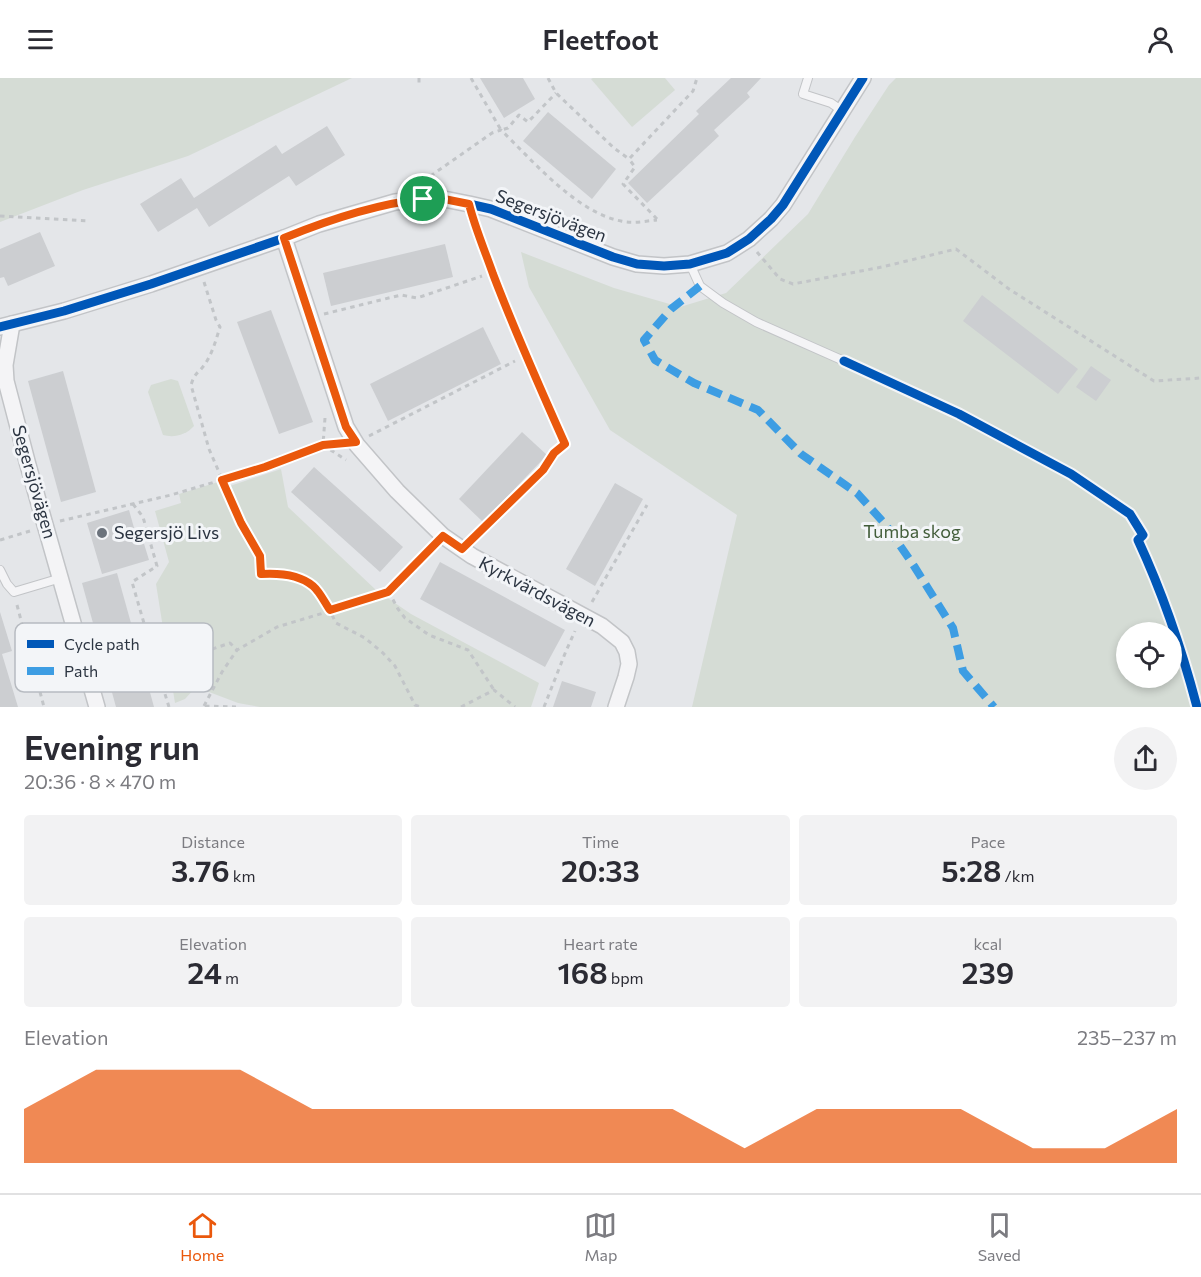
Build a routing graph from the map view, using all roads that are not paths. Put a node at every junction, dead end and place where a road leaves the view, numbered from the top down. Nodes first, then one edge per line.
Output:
1 (808, 78) edge
2 (863, 78) edge
3 (841, 110) junction
4 (469, 204) junction
5 (284, 238) junction
6 (690, 264) junction
7 (6, 325) edge
8 (844, 361) dead end
9 (565, 444) road end
10 (0, 570) edge
11 (61, 578) junction
12 (74, 623) edge
13 (93, 692) edge
14 (97, 707) edge
15 (616, 707) edge

1 - 3 lane
2 - 3 street, Segersjövägen
3 - 6 street, Segersjövägen
4 - 5 street, Segersjövägen
4 - 6 street, Segersjövägen
4 - 9 lane
5 - 7 street, Segersjövägen
5 - 15 street, Kyrkvärdsvägen
6 - 8 lane
7 - 11 street, Segersjövägen
10 - 11 lane
11 - 12 street, Segersjövägen
13 - 14 street, Segersjövägen

